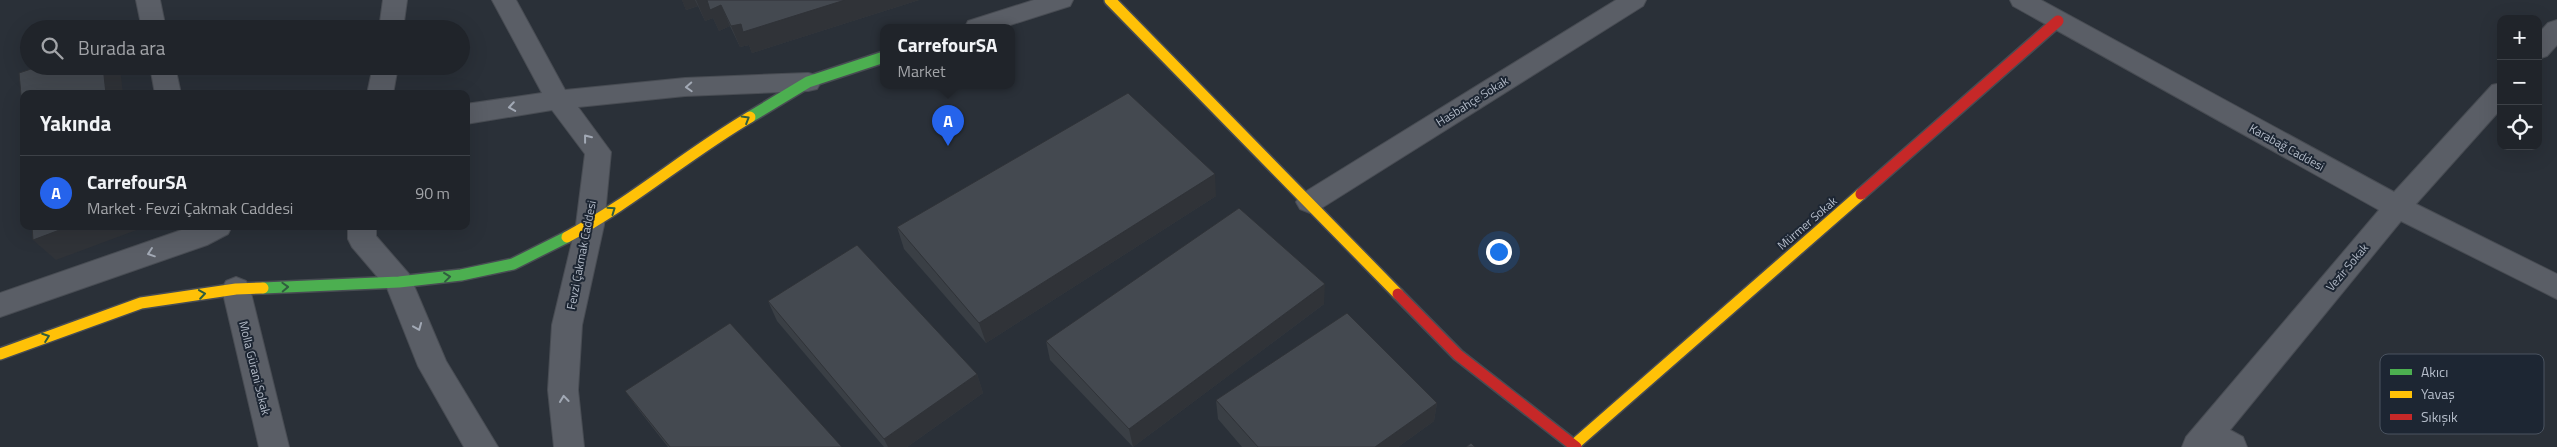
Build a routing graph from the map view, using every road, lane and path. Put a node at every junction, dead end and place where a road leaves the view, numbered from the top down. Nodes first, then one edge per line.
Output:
1 (148, 0) edge
2 (395, 0) edge
3 (504, 0) edge
4 (1060, 0) edge
5 (1110, 0) edge
6 (1634, 0) edge
7 (2022, 0) edge
8 (152, 20) edge
9 (392, 20) edge
10 (2058, 21) junction
11 (986, 24) edge
12 (2557, 29) edge
13 (2542, 46) edge
14 (880, 58) edge
15 (164, 75) edge
16 (384, 75) edge
17 (808, 82) junction
18 (167, 90) edge
19 (381, 90) edge
20 (2497, 96) edge
21 (558, 100) junction
22 (470, 113) edge
23 (1310, 202) junction
24 (2397, 207) junction
25 (590, 225) junction
26 (203, 230) edge
27 (362, 230) edge
28 (400, 282) junction
29 (2557, 287) edge
30 (236, 289) junction
31 (0, 306) edge
32 (0, 354) edge
33 (2212, 442) edge
34 (1575, 446) edge
35 (274, 447) edge
36 (483, 447) edge
37 (569, 447) edge

1 - 8 street
2 - 9 street
3 - 21 street, Fevzi Çakmak Caddesi
4 - 11 street
5 - 23 street
6 - 23 street, Hasbahçe Sokak
7 - 10 street, Karabağ Caddesi
10 - 24 street, Karabağ Caddesi
10 - 34 street, Mürmer Sokak
12 - 13 street
14 - 17 street
15 - 18 street
16 - 19 street
17 -> 21 street
25 -> 17 street
20 - 24 street, Vezir Sokak
21 -> 22 street
25 -> 21 street, Fevzi Çakmak Caddesi
23 - 34 street
24 - 29 street, Karabağ Caddesi
24 - 33 street, Vezir Sokak
28 -> 25 street
37 -> 25 street, Fevzi Çakmak Caddesi
26 -> 31 street
27 - 28 street
30 -> 28 street
28 -> 36 street
32 -> 30 street
30 - 35 street, Molla Gürani Sokak

